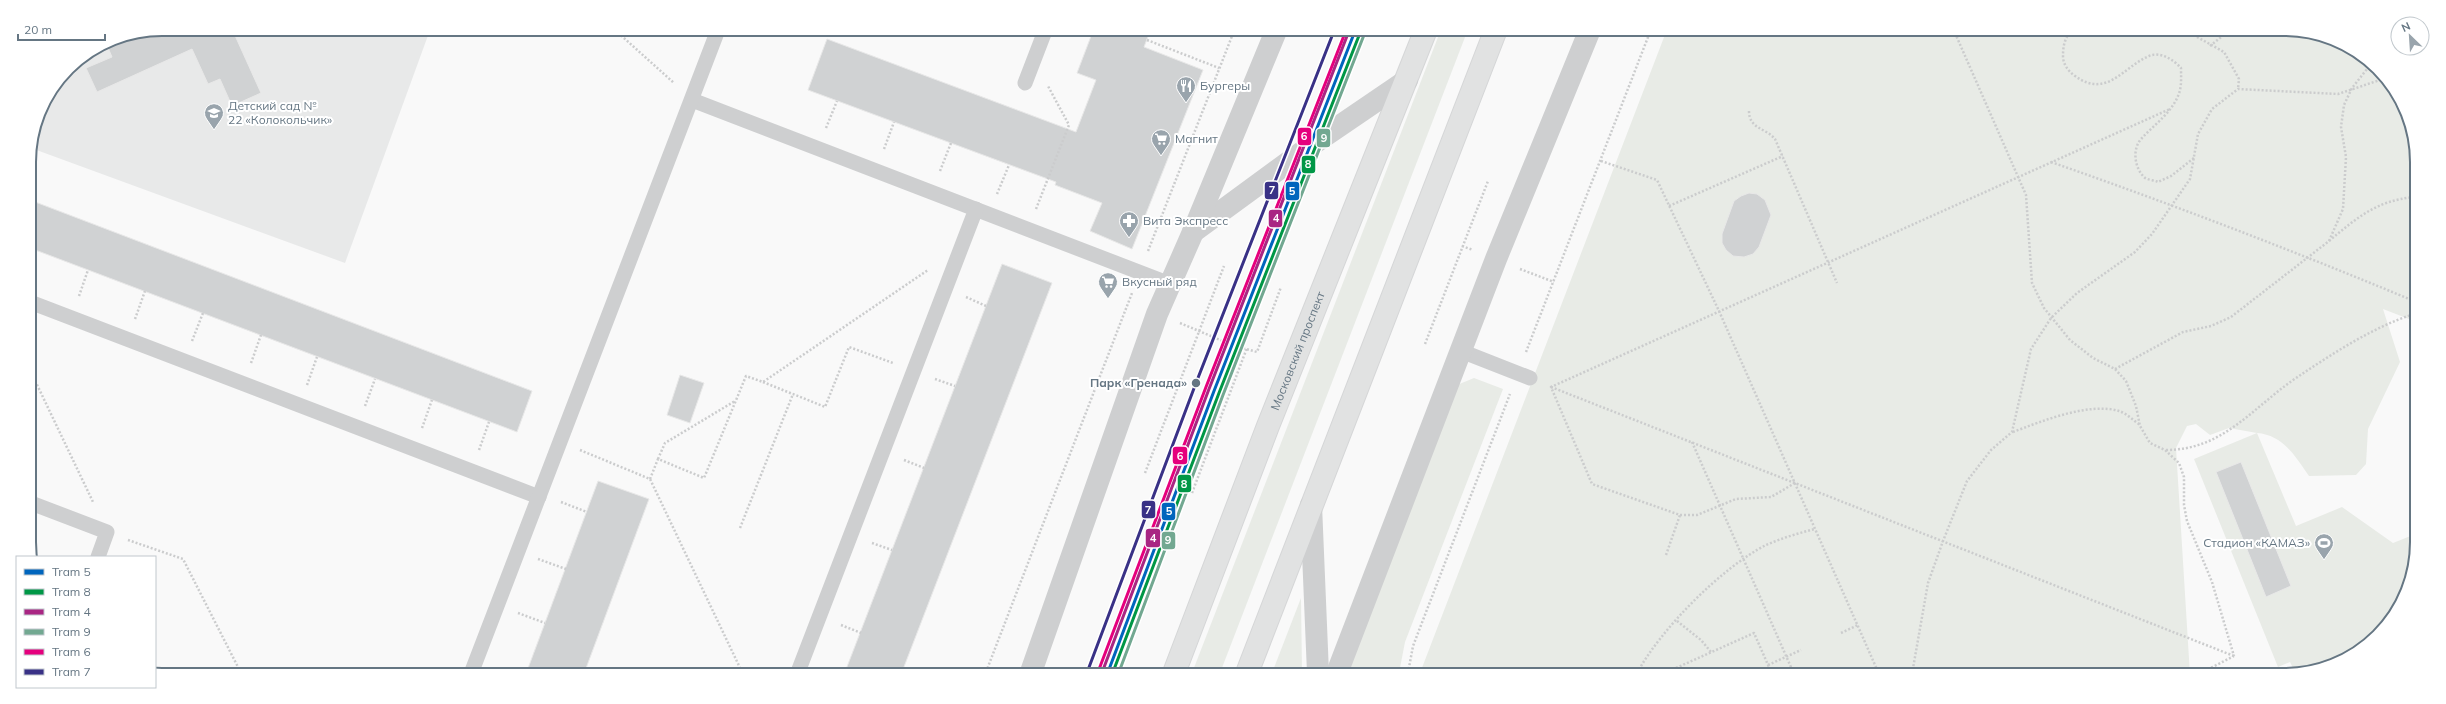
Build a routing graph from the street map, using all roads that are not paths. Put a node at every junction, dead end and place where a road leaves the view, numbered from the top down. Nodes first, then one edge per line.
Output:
1 (716, 36) edge
2 (1043, 36) edge
3 (1274, 36) edge
4 (1424, 36) edge
5 (1493, 36) edge
6 (1587, 36) edge
7 (1407, 80) junction
8 (1025, 83) dead end
9 (692, 100) junction
10 (983, 211) junction
11 (1194, 232) junction
12 (1170, 284) junction
13 (36, 304) edge
14 (1461, 351) junction
15 (1530, 378) road end
16 (540, 495) junction
17 (36, 504) edge
18 (1311, 505) junction
19 (98, 556) edge
20 (473, 668) edge
21 (800, 668) edge
22 (1031, 668) edge
23 (1176, 668) edge
24 (1249, 668) edge
25 (1318, 668) edge
26 (1339, 668) edge

1 - 9 lane
2 - 8 lane
3 - 11 street
4 - 7 main road, Московский проспект
5 - 18 main road
6 - 14 street
7 - 11 street
7 - 23 main road, Московский проспект
9 - 10 lane
9 - 16 lane
10 - 12 lane
10 - 21 lane
11 - 12 street
12 - 22 street
13 - 16 lane
14 - 15 lane
14 - 26 street
16 - 20 lane
17 - 19 lane
18 - 24 main road
18 - 25 street

